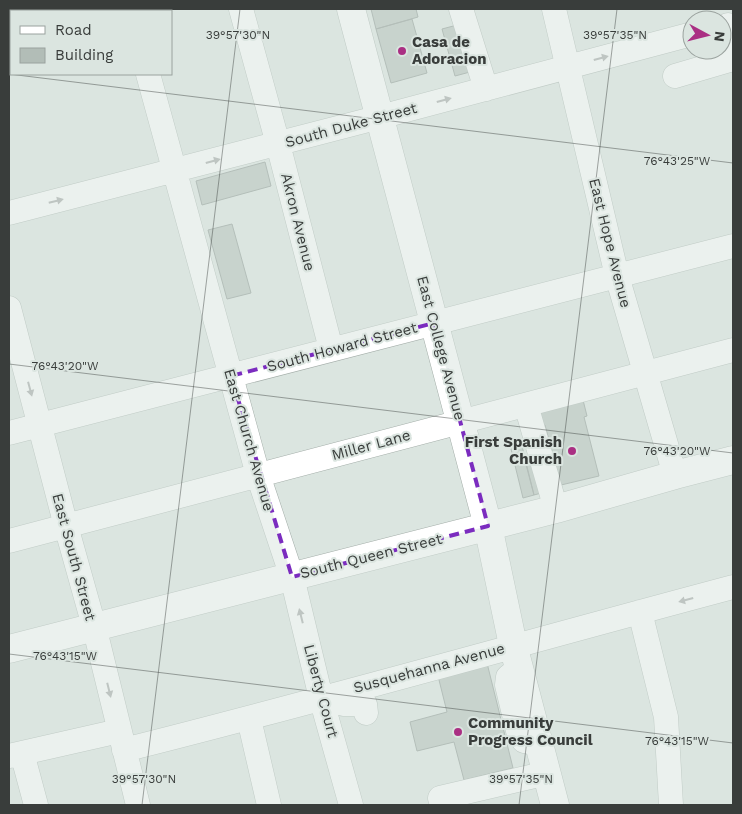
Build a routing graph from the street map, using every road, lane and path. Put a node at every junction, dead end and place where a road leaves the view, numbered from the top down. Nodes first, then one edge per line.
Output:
1 (241, 9) edge
2 (351, 9) edge
3 (462, 9) edge
4 (554, 9) edge
5 (682, 37) edge
6 (686, 60) edge
7 (730, 60) edge
8 (567, 67) junction
9 (148, 75) edge
10 (486, 89) junction
11 (380, 118) junction
12 (278, 144) junction
13 (175, 171) junction
14 (9, 213) edge
15 (733, 246) edge
16 (617, 276) junction
17 (9, 308) edge
18 (434, 323) junction
19 (331, 350) junction
20 (733, 350) edge
21 (644, 373) junction
22 (230, 376) junction
23 (526, 405) junction
24 (460, 422) junction
25 (39, 425) junction
26 (9, 433) edge
27 (733, 460) edge
28 (258, 475) junction
29 (675, 475) junction
30 (556, 509) junction
31 (66, 526) junction
32 (488, 526) junction
33 (9, 541) edge
34 (292, 577) junction
35 (733, 587) edge
36 (640, 612) junction
37 (94, 626) junction
38 (9, 649) edge
39 (516, 657) junction
40 (327, 696) junction
41 (366, 713) dead end
42 (249, 718) junction
43 (122, 740) junction
44 (16, 755) edge
45 (547, 773) junction
46 (441, 802) edge
47 (36, 805) edge
48 (138, 805) edge
49 (269, 805) edge
50 (352, 805) edge
51 (555, 805) edge
52 (671, 805) edge

1 - 12 street, Akron Avenue
2 - 11 main road, East College Avenue
3 - 10 street
4 - 8 street, East Hope Avenue
8 -> 5 street, South Duke Street
6 - 7 street
8 - 10 street, South Duke Street
8 - 16 street, East Hope Avenue
9 - 13 street
11 -> 10 street, South Duke Street
11 - 12 street, South Duke Street
11 - 18 main road, East College Avenue
13 -> 12 street, South Duke Street
12 - 19 street, Akron Avenue
14 -> 13 street, South Duke Street
13 - 22 street, East Church Avenue
15 - 16 street, South Howard Street
16 - 18 street, South Howard Street
16 - 21 street, East Hope Avenue
17 -> 25 street, East South Street
18 - 19 street, South Howard Street
18 - 24 main road, East College Avenue
19 - 22 street, South Howard Street
20 - 21 street, Miller Lane
21 - 23 street, Miller Lane
21 - 29 street, East Hope Avenue
22 - 25 street, South Howard Street
22 - 28 street, East Church Avenue
23 - 24 street, Miller Lane
23 - 30 street
24 - 28 street, Miller Lane
24 - 32 main road, East College Avenue
25 - 26 street, South Howard Street
25 - 31 street, East South Street
27 - 29 main road, South Queen Street
28 - 31 street, Miller Lane
28 - 34 street, East Church Avenue
29 - 30 main road, South Queen Street
30 - 32 main road, South Queen Street
31 - 33 street, Miller Lane
31 - 37 street, East South Street
32 - 34 main road, South Queen Street
32 - 39 main road, East College Avenue
34 - 37 main road, South Queen Street
40 -> 34 street, Liberty Court
35 -> 36 street, Susquehanna Avenue
36 - 39 street, Susquehanna Avenue
36 - 52 street
37 - 38 main road, South Queen Street
37 -> 43 street, East South Street
39 - 40 street, Susquehanna Avenue
39 - 45 main road, East College Avenue
40 - 41 street
40 - 42 street, Susquehanna Avenue
40 - 50 street, Liberty Court
42 - 43 street, Susquehanna Avenue
42 - 49 street
43 - 44 street, Susquehanna Avenue
43 - 48 street, East South Street
44 - 47 street
45 - 46 street
45 - 51 main road, East College Avenue

